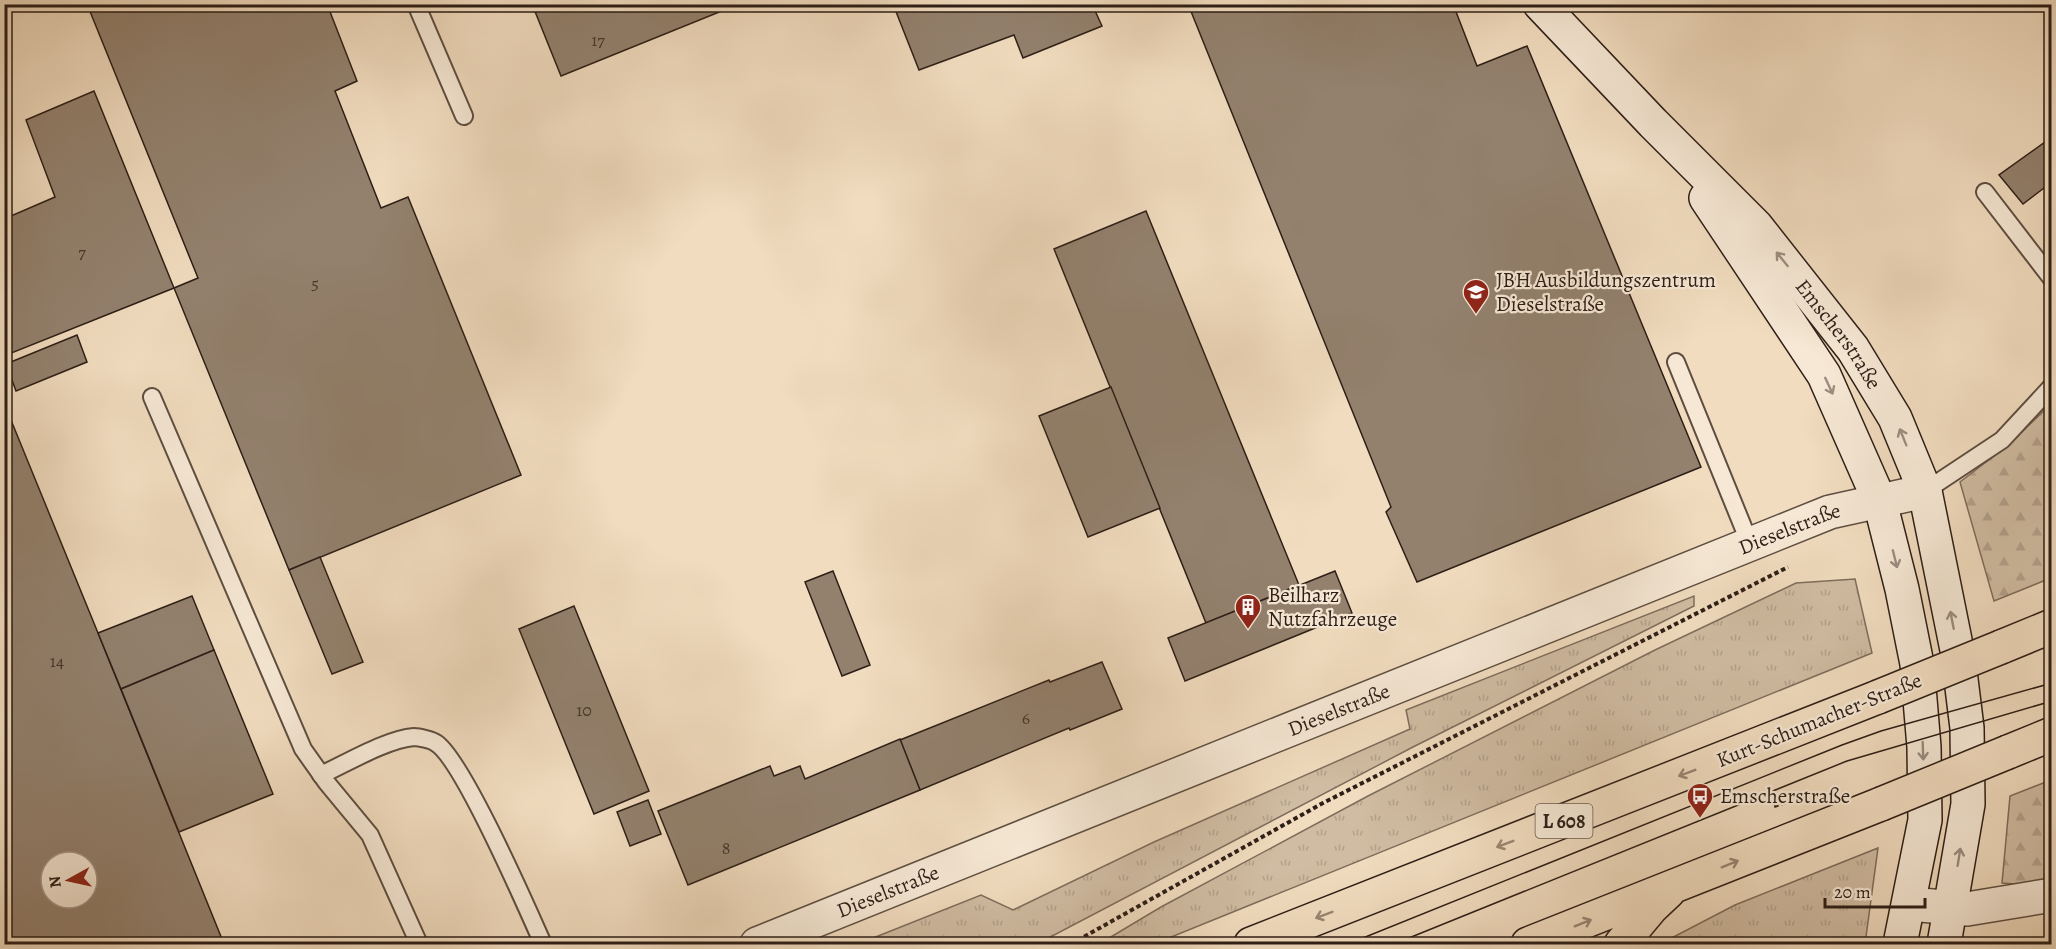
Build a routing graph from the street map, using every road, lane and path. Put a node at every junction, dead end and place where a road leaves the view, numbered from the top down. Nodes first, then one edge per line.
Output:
1 (416, 4) edge
2 (1540, 4) edge
3 (464, 116) dead end
4 (1653, 123) junction
5 (1985, 192) dead end
6 (2052, 279) edge
7 (1676, 362) dead end
8 (2052, 386) edge
9 (152, 397) dead end
10 (1925, 491) junction
11 (1880, 502) junction
12 (1750, 544) junction
13 (1792, 561) dead end
14 (2052, 627) edge
15 (2052, 734) edge
16 (321, 774) junction
17 (1811, 793) dead end
18 (1774, 806) dead end
19 (1676, 885) junction
20 (2052, 895) edge
21 (1910, 904) junction
22 (1950, 909) junction
23 (419, 945) edge
24 (543, 945) edge
25 (757, 945) edge
26 (1071, 945) edge
27 (1251, 945) edge
28 (1528, 945) edge
29 (1621, 945) edge
30 (1900, 945) edge
31 (1944, 945) edge

1 - 3 lane
2 - 4 street, Emscherstraße
10 -> 4 street, Emscherstraße
4 -> 11 street, Emscherstraße
5 - 6 lane
7 - 12 lane
8 - 10 lane
9 - 16 lane
10 - 11 street, Dieselstraße
22 -> 10 street, Emscherstraße
11 - 12 street, Dieselstraße
11 -> 21 street, Emscherstraße
12 - 25 street, Dieselstraße
13 - 26 path
14 -> 27 main road, Kurt-Schumacher-Straße / L 608, bridge
19 -> 15 main road, bridge
16 - 23 lane
16 - 24 lane
17 - 18 path
28 -> 19 main road
19 - 29 main road
20 - 22 street
21 - 22 street
21 - 30 street, Emscherstraße
22 - 31 street, Emscherstraße

